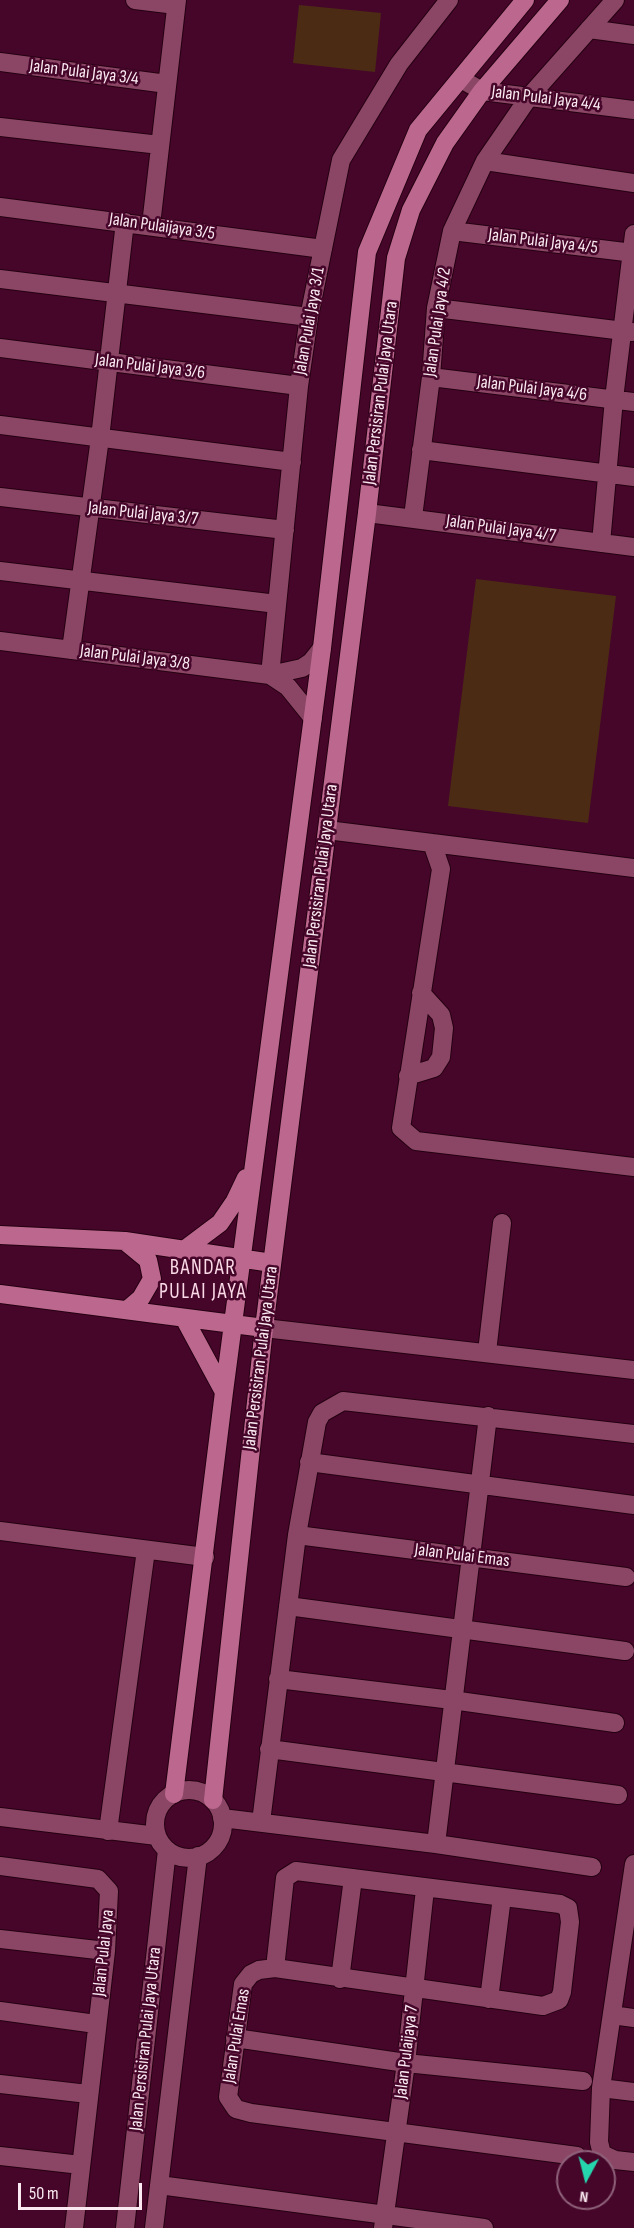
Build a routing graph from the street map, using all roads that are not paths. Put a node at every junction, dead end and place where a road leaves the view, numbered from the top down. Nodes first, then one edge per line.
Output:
1 (135, 0) edge
2 (449, 0) edge
3 (525, 0) edge
4 (560, 0) edge
5 (615, 0) edge
6 (176, 2) edge
7 (589, 29) junction
8 (634, 35) edge
9 (0, 62) edge
10 (460, 79) junction
11 (167, 84) junction
12 (482, 91) junction
13 (529, 97) junction
14 (634, 110) edge
15 (0, 127) edge
16 (160, 145) junction
17 (485, 161) junction
18 (634, 183) edge
19 (0, 207) edge
20 (125, 222) junction
21 (151, 225) junction
22 (452, 231) junction
23 (634, 234) edge
24 (323, 249) junction
25 (633, 253) edge
26 (0, 279) edge
27 (116, 294) junction
28 (436, 308) junction
29 (309, 317) junction
30 (628, 332) edge
31 (0, 348) edge
32 (108, 361) junction
33 (431, 378) junction
34 (299, 386) junction
35 (614, 399) junction
36 (634, 402) edge
37 (0, 425) edge
38 (100, 438) junction
39 (421, 450) junction
40 (292, 462) junction
41 (609, 474) junction
42 (634, 477) edge
43 (0, 496) edge
44 (90, 508) junction
45 (367, 513) junction
46 (413, 517) junction
47 (285, 530) junction
48 (601, 543) junction
49 (634, 547) edge
50 (0, 571) edge
51 (81, 581) junction
52 (277, 604) junction
53 (0, 641) edge
54 (322, 648) junction
55 (71, 650) junction
56 (270, 675) junction
57 (313, 718) junction
58 (327, 830) junction
59 (432, 843) junction
60 (634, 868) edge
61 (421, 993) junction
62 (408, 1076) junction
63 (254, 1158) junction
64 (634, 1167) edge
65 (502, 1223) dead end
66 (0, 1235) edge
67 (125, 1241) junction
68 (184, 1250) junction
69 (241, 1258) junction
70 (272, 1263) junction
71 (0, 1294) edge
72 (127, 1310) junction
73 (184, 1318) junction
74 (233, 1324) junction
75 (264, 1328) junction
76 (487, 1352) junction
77 (634, 1370) edge
78 (224, 1392) junction
79 (489, 1416) junction
80 (634, 1434) edge
81 (309, 1462) junction
82 (479, 1484) junction
83 (634, 1505) edge
84 (0, 1531) edge
85 (297, 1535) junction
86 (146, 1550) junction
87 (205, 1557) junction
88 (469, 1557) junction
89 (626, 1577) dead end
90 (288, 1606) junction
91 (461, 1629) junction
92 (625, 1651) dead end
93 (278, 1679) junction
94 (452, 1700) junction
95 (615, 1724) dead end
96 (270, 1749) junction
97 (444, 1773) junction
98 (174, 1794) junction
99 (618, 1795) dead end
100 (213, 1800) junction
101 (0, 1817) edge
102 (222, 1818) junction
103 (261, 1822) junction
104 (108, 1831) junction
105 (162, 1843) junction
106 (436, 1844) junction
107 (198, 1856) junction
108 (0, 1866) edge
109 (592, 1867) dead end
110 (634, 1870) edge
111 (353, 1878) junction
112 (425, 1889) junction
113 (502, 1897) junction
114 (0, 1939) edge
115 (629, 1943) edge
116 (106, 1951) junction
117 (274, 1968) junction
118 (340, 1979) junction
119 (415, 1990) junction
120 (489, 1999) junction
121 (0, 2012) edge
122 (612, 2015) junction
123 (634, 2018) edge
124 (96, 2024) junction
125 (235, 2038) junction
126 (406, 2062) junction
127 (583, 2081) dead end
128 (0, 2084) edge
129 (601, 2088) junction
130 (634, 2092) edge
131 (88, 2094) junction
132 (397, 2132) junction
133 (556, 2153) edge
134 (0, 2156) edge
135 (634, 2162) edge
136 (81, 2165) junction
137 (159, 2185) junction
138 (384, 2221) edge
139 (74, 2228) edge
140 (124, 2228) edge
141 (154, 2228) edge
142 (484, 2228) edge

1 - 6 street
2 - 24 street, Jalan Pulai Jaya 3/1
3 - 10 main road, Jalan Persisiran Pulai Jaya Utara
4 - 12 main road, Jalan Persisiran Pulai Jaya Utara
5 - 7 street, Jalan Pulai Jaya 4/2
6 - 11 street
7 - 8 street
7 - 13 street, Jalan Pulai Jaya 4/2
9 - 11 street, Jalan Pulai Jaya 3/4
10 - 12 street, Jalan Pulai Jaya 4/4
10 - 54 main road, Jalan Persisiran Pulai Jaya Utara
11 - 16 street
12 - 13 street, Jalan Pulai Jaya 4/4
12 - 45 main road, Jalan Persisiran Pulai Jaya Utara
13 - 14 street, Jalan Pulai Jaya 4/4
13 - 17 street, Jalan Pulai Jaya 4/2
15 - 16 street
16 - 21 street
17 - 18 street
17 - 22 street, Jalan Pulai Jaya 4/2
19 - 20 street, Jalan Pulaijaya 3/5
20 - 21 street, Jalan Pulaijaya 3/5
20 - 27 street
21 - 24 street, Jalan Pulaijaya 3/5
22 - 25 street, Jalan Pulai Jaya 4/5
22 - 28 street, Jalan Pulai Jaya 4/2
23 - 25 street
24 - 29 street, Jalan Pulai Jaya 3/1
25 - 30 street
26 - 27 street
27 - 29 street
27 - 32 street
28 - 30 street
28 - 33 street, Jalan Pulai Jaya 4/2
29 - 34 street, Jalan Pulai Jaya 3/1
30 - 35 street
31 - 32 street, Jalan Pulai Jaya 3/6
32 - 34 street, Jalan Pulai Jaya 3/6
32 - 38 street
33 - 35 street, Jalan Pulai Jaya 4/6
33 - 39 street, Jalan Pulai Jaya 4/2
34 - 40 street, Jalan Pulai Jaya 3/1
35 - 36 street, Jalan Pulai Jaya 4/6
35 - 41 street
37 - 38 street
38 - 40 street
38 - 44 street
39 - 41 street
39 - 46 street, Jalan Pulai Jaya 4/2
40 - 47 street, Jalan Pulai Jaya 3/1
41 - 42 street
41 - 48 street
43 - 44 street, Jalan Pulai Jaya 3/7
44 - 47 street, Jalan Pulai Jaya 3/7
44 - 51 street
45 - 46 street, Jalan Pulai Jaya 4/7
45 - 58 main road, Jalan Persisiran Pulai Jaya Utara
46 - 48 street, Jalan Pulai Jaya 4/7
47 - 52 street, Jalan Pulai Jaya 3/1
48 - 49 street, Jalan Pulai Jaya 4/7
50 - 51 street
51 - 52 street
51 - 55 street
52 - 56 street, Jalan Pulai Jaya 3/1
53 - 55 street, Jalan Pulai Jaya 3/8
54 - 56 street
54 - 57 main road, Jalan Persisiran Pulai Jaya Utara
55 - 56 street, Jalan Pulai Jaya 3/8
56 - 57 street
57 - 63 main road, Jalan Persisiran Pulai Jaya Utara
58 - 59 street
58 - 70 main road, Jalan Persisiran Pulai Jaya Utara
59 - 60 street
59 - 61 street
61 - 62 street
61 - 62 street
62 - 64 street
63 - 68 main road
63 - 69 main road, Jalan Persisiran Pulai Jaya Utara
65 - 76 street
66 - 67 main road
67 - 68 main road
67 - 72 main road
68 - 69 main road
69 - 70 main road
69 - 74 main road, Jalan Persisiran Pulai Jaya Utara
70 - 75 main road, Jalan Persisiran Pulai Jaya Utara
71 - 72 main road
72 - 73 main road
73 - 74 main road
73 - 78 main road
74 - 75 main road
74 - 78 main road, Jalan Persisiran Pulai Jaya Utara
75 - 76 street
75 - 100 main road, Jalan Persisiran Pulai Jaya Utara
76 - 77 street
78 - 87 main road, Jalan Persisiran Pulai Jaya Utara
79 - 80 street
79 - 81 street
79 - 82 street
81 - 82 street
81 - 85 street
82 - 83 street
82 - 88 street
84 - 86 street
85 - 88 street, Jalan Pulai Emas
85 - 90 street
86 - 87 street
86 - 104 street
87 - 98 main road, Jalan Persisiran Pulai Jaya Utara
88 - 89 street, Jalan Pulai Emas
88 - 91 street
90 - 91 street
90 - 93 street
91 - 92 street
91 - 94 street
93 - 94 street
93 - 96 street
94 - 95 street
94 - 97 street
96 - 97 street
96 - 103 street
97 - 99 street
97 - 106 street
98 - 100 street
98 - 105 street
100 - 102 street
101 - 104 street
102 - 103 street
102 - 107 street
103 - 106 street
104 - 105 street
105 - 107 street
105 - 140 street, Jalan Persisiran Pulai Jaya Utara
106 - 109 street
107 - 137 street, Jalan Persisiran Pulai Jaya Utara
108 - 116 street, Jalan Pulai Jaya
110 - 115 street
111 - 112 street
111 - 117 street
111 - 118 street
112 - 113 street
112 - 119 street, Jalan Pulaijaya 7
113 - 120 street
113 - 120 street
114 - 116 street
115 - 122 street
116 - 124 street, Jalan Pulai Jaya
117 - 118 street
117 - 125 street, Jalan Pulai Emas
118 - 119 street
119 - 120 street
119 - 126 street, Jalan Pulaijaya 7
121 - 124 street
122 - 123 street
122 - 129 street
124 - 131 street, Jalan Pulai Jaya
125 - 126 street
125 - 132 street, Jalan Pulai Emas
126 - 127 street
126 - 132 street, Jalan Pulaijaya 7
128 - 131 street
129 - 130 street
129 - 135 street
131 - 136 street, Jalan Pulai Jaya
132 - 133 street, Jalan Pulai Emas
132 - 138 street, Jalan Pulaijaya 7
134 - 136 street
136 - 139 street, Jalan Pulai Jaya
137 - 138 street
137 - 141 street, Jalan Persisiran Pulai Jaya Utara
138 - 142 street

